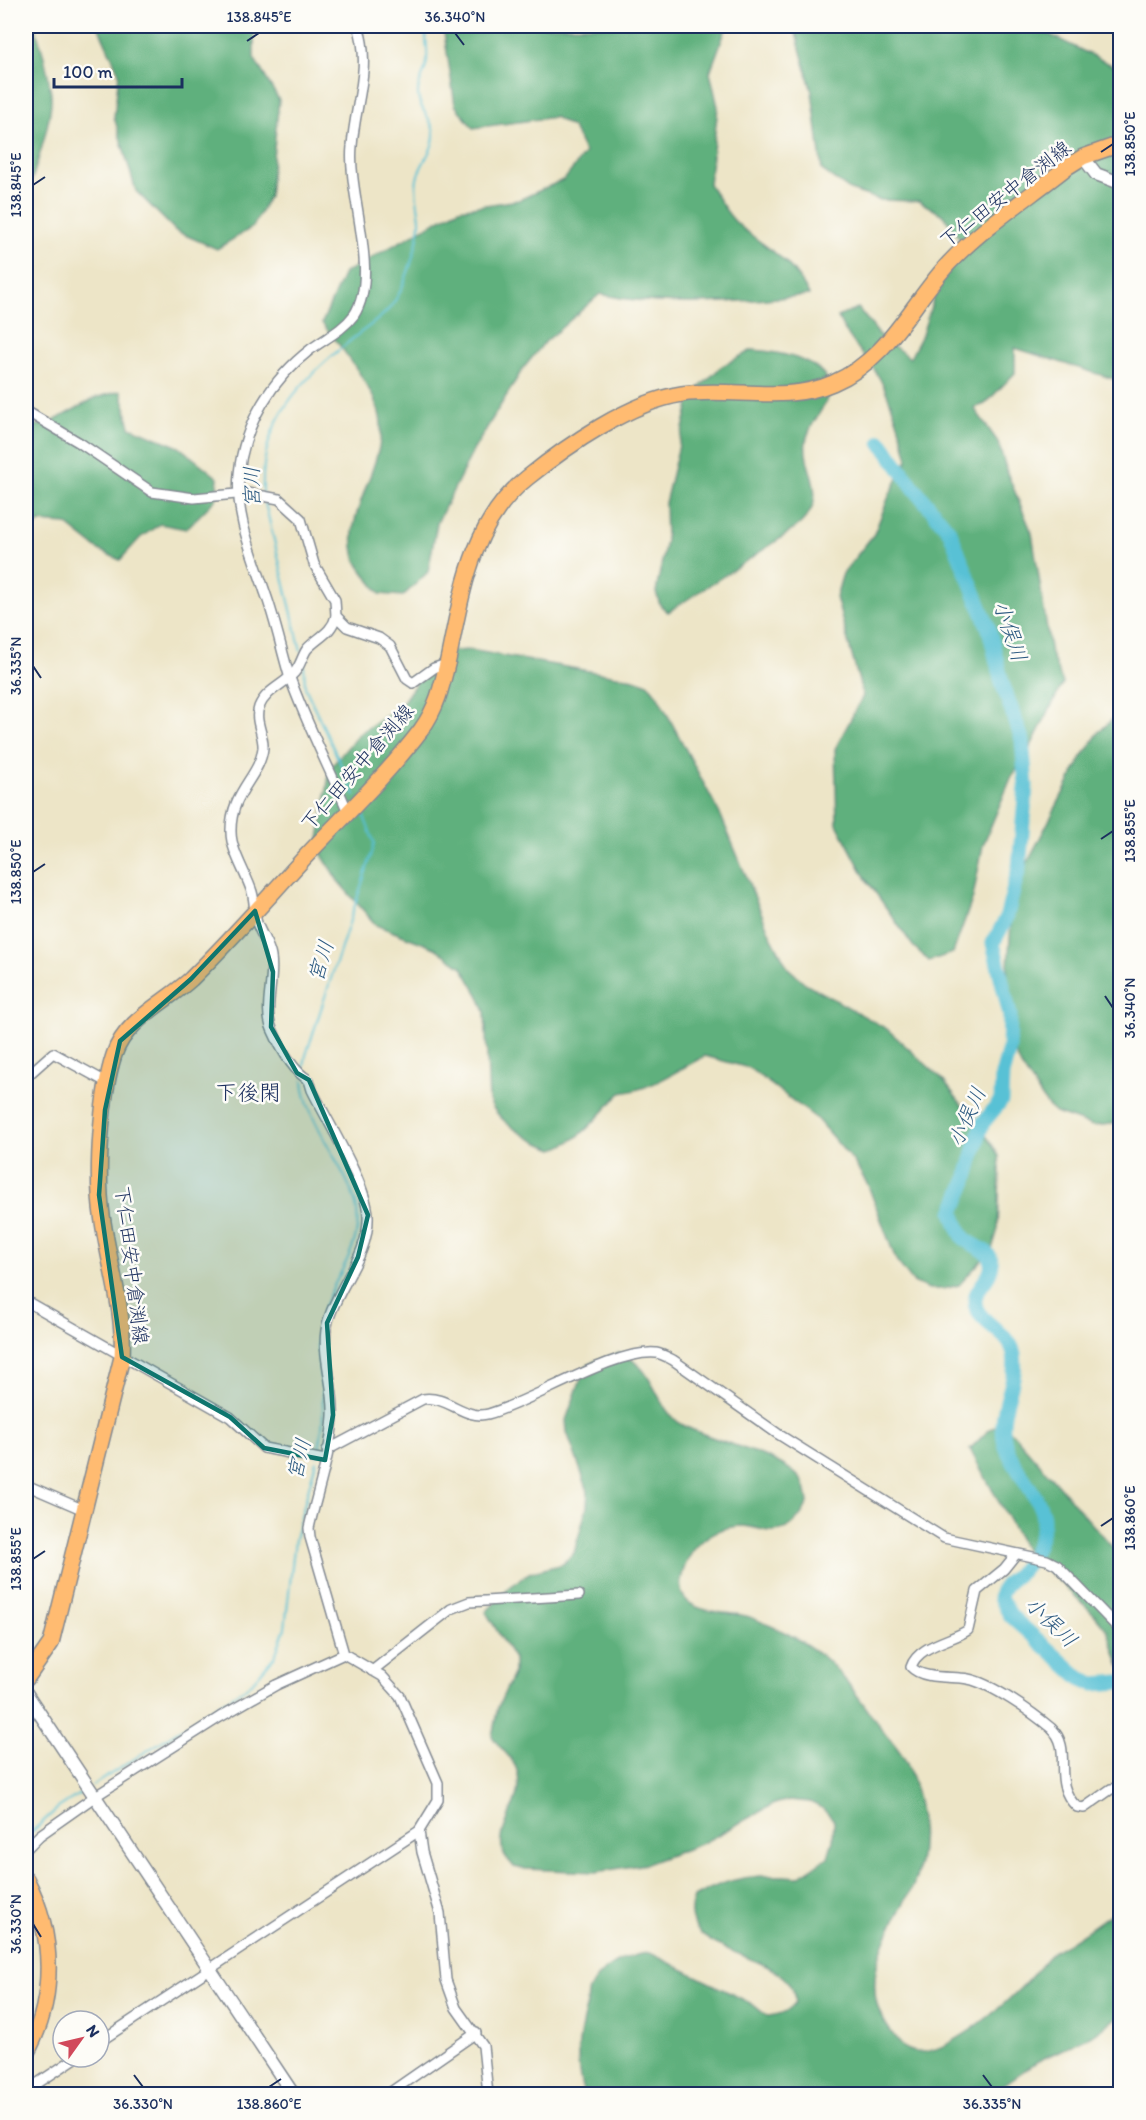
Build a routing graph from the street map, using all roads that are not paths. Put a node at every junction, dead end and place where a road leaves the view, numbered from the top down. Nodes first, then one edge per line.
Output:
1 (358, 26) edge
2 (1120, 144) edge
3 (1083, 157) junction
4 (1120, 183) edge
5 (26, 411) edge
6 (243, 494) junction
7 (336, 616) junction
8 (447, 664) junction
9 (292, 674) junction
10 (350, 810) junction
11 (255, 911) junction
12 (26, 1077) edge
13 (108, 1083) junction
14 (26, 1301) edge
15 (122, 1357) junction
16 (326, 1455) junction
17 (26, 1485) edge
18 (84, 1510) junction
19 (1016, 1554) junction
20 (579, 1595) dead end
21 (1120, 1630) edge
22 (344, 1654) junction
23 (372, 1671) junction
24 (26, 1679) edge
25 (26, 1693) edge
26 (1120, 1788) edge
27 (93, 1795) junction
28 (419, 1831) junction
29 (26, 1849) edge
30 (26, 1879) edge
31 (209, 1969) junction
32 (476, 2033) junction
33 (111, 2034) edge
34 (26, 2054) edge
35 (59, 2069) edge
36 (39, 2094) edge
37 (292, 2094) edge
38 (388, 2094) edge
39 (488, 2094) edge

1 - 6 street
2 - 3 main road, 下仁田安中倉渕線
3 - 4 street
3 - 8 main road, 下仁田安中倉渕線
5 - 6 street
6 - 7 street
6 - 9 street
7 - 8 street
7 - 9 street
8 - 10 main road, 下仁田安中倉渕線
9 - 10 street
9 - 11 street
10 - 11 main road, 下仁田安中倉渕線
11 - 13 main road, 下仁田安中倉渕線
11 - 16 street
12 - 13 street
13 - 15 main road, 下仁田安中倉渕線
14 - 15 street
15 - 16 street
15 - 18 main road, 下仁田安中倉渕線
16 - 19 street
16 - 22 street
17 - 18 street
18 - 24 main road, 下仁田安中倉渕線
19 - 21 street
19 - 26 street
20 - 23 street
22 - 23 street
22 - 27 street
23 - 28 street
25 - 27 street
27 - 29 street
27 - 31 street
28 - 31 street
28 - 32 street
30 - 34 main road
31 - 33 street
31 - 37 street
32 - 38 street
32 - 39 street
35 - 36 street

